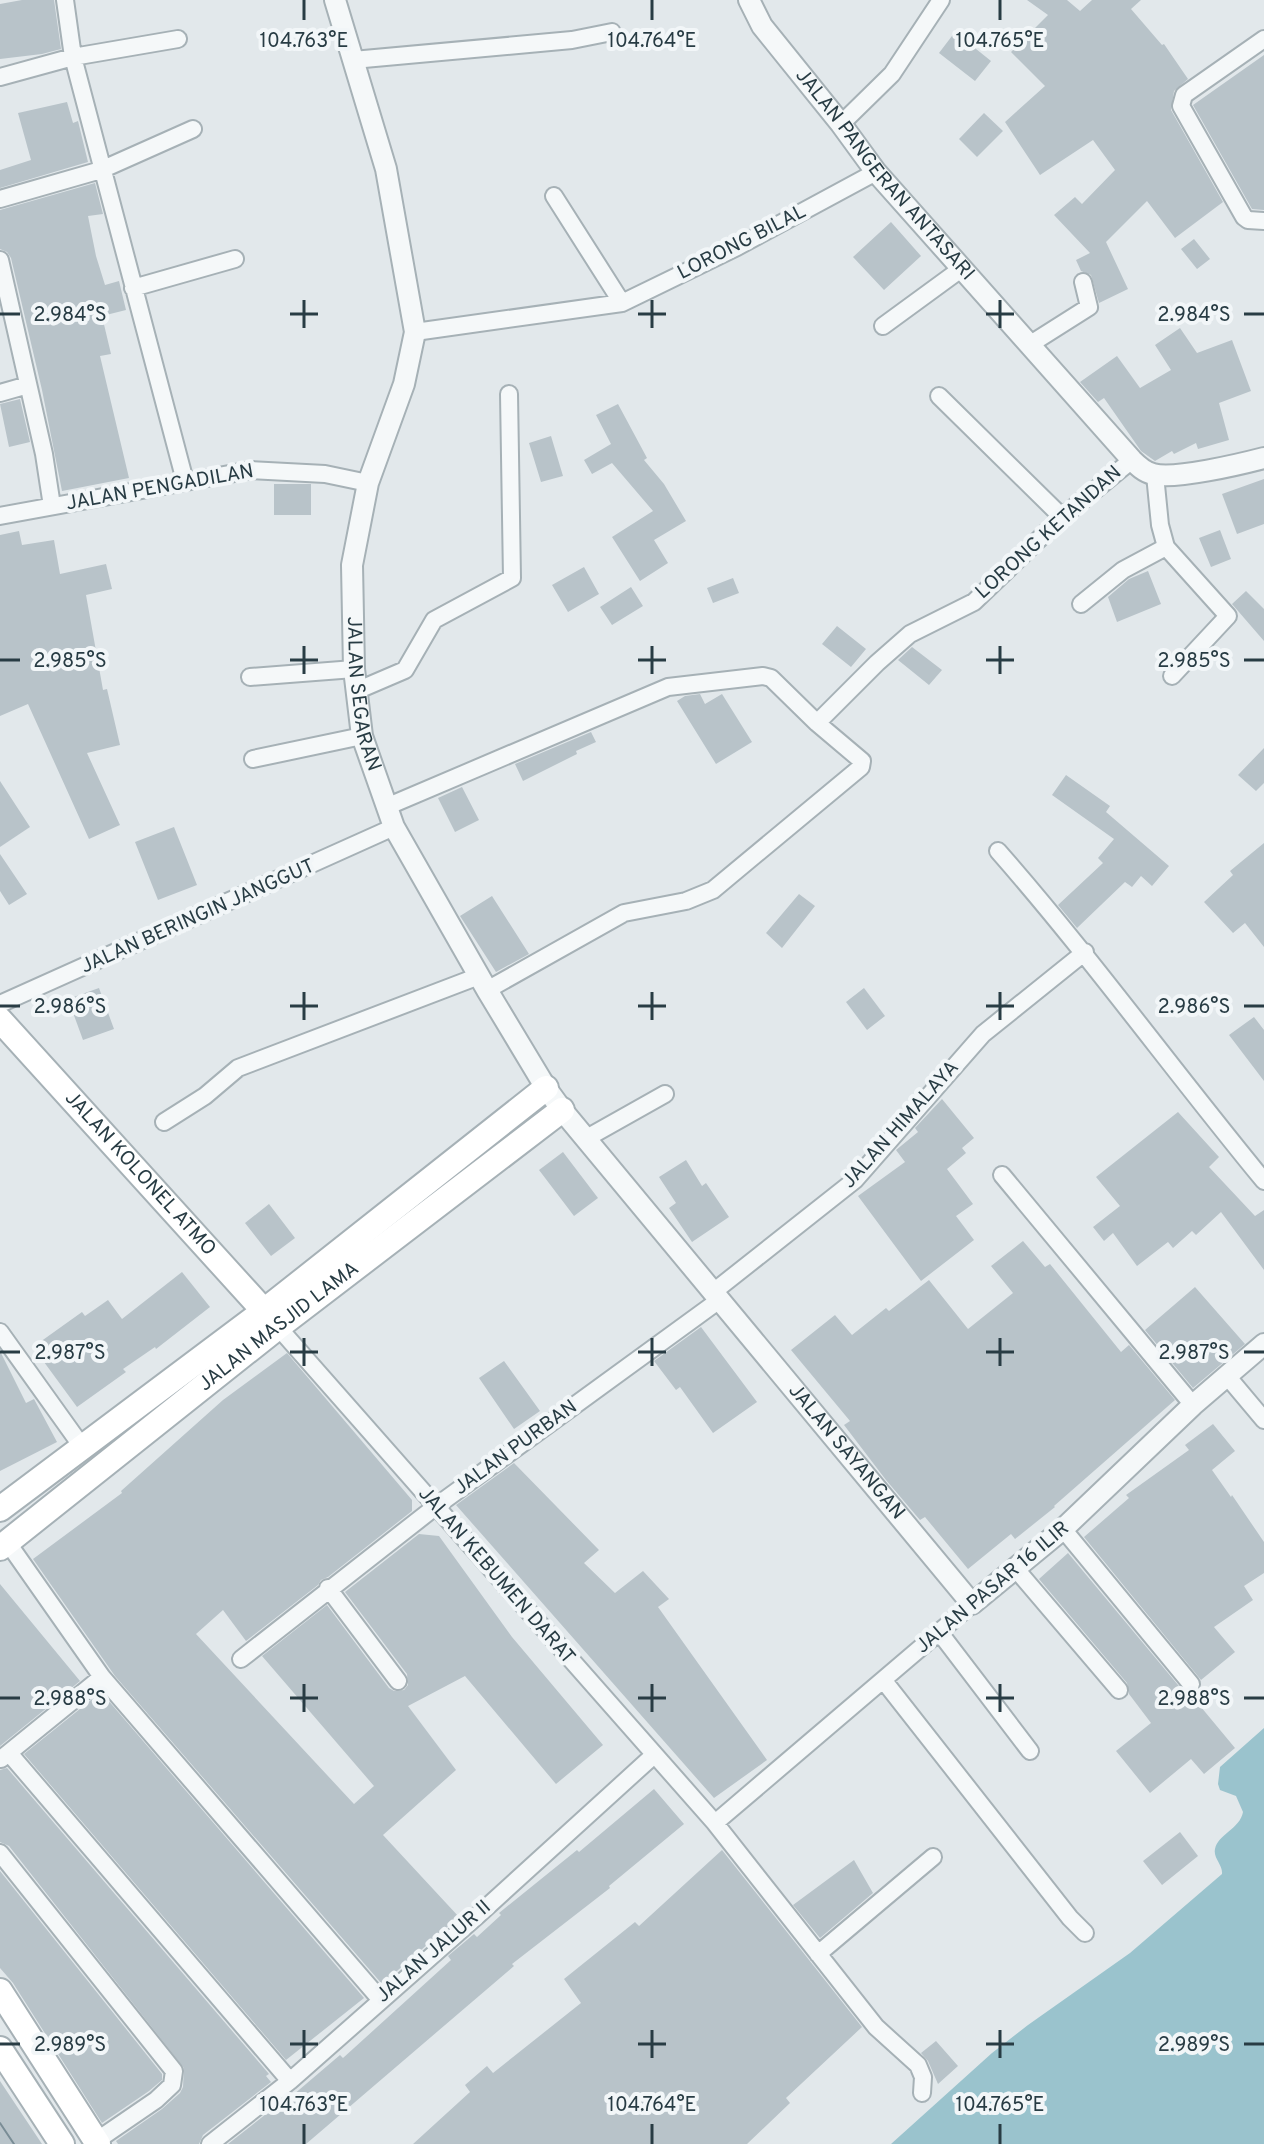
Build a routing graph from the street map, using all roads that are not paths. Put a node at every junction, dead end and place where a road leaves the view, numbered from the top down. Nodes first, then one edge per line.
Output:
1 (65, 0) edge
2 (335, 0) edge
3 (749, 0) edge
4 (941, 0) edge
5 (612, 32) dead end
6 (178, 39) dead end
7 (1264, 39) edge
8 (73, 57) junction
9 (353, 60) junction
10 (0, 77) edge
11 (841, 124) junction
12 (193, 129) dead end
13 (101, 170) junction
14 (876, 172) junction
15 (554, 196) dead end
16 (0, 199) edge
17 (1264, 221) edge
18 (235, 259) dead end
19 (0, 260) edge
20 (961, 269) junction
21 (1083, 282) dead end
22 (133, 288) junction
23 (622, 303) junction
24 (6, 319) edge
25 (883, 326) dead end
26 (415, 332) junction
27 (1029, 345) junction
28 (28, 385) junction
29 (0, 393) edge
30 (509, 394) dead end
31 (939, 396) dead end
32 (1261, 459) edge
33 (1132, 460) junction
34 (1155, 475) junction
35 (185, 481) junction
36 (368, 483) junction
37 (52, 506) junction
38 (0, 516) edge
39 (1062, 517) junction
40 (1166, 547) junction
41 (1081, 604) dead end
42 (354, 669) junction
43 (1172, 676) dead end
44 (250, 677) dead end
45 (356, 691) junction
46 (817, 723) junction
47 (362, 736) junction
48 (253, 759) dead end
49 (386, 807) junction
50 (394, 827) junction
51 (998, 851) dead end
52 (1085, 952) junction
53 (483, 983) junction
54 (0, 1004) edge
55 (0, 1020) edge
56 (546, 1088) junction
57 (665, 1094) dead end
58 (562, 1110) junction
59 (164, 1122) dead end
60 (585, 1139) junction
61 (441, 1170) junction
62 (1002, 1175) dead end
63 (1264, 1181) edge
64 (456, 1191) junction
65 (375, 1238) junction
66 (715, 1297) junction
67 (271, 1319) junction
68 (2, 1339) edge
69 (1264, 1344) edge
70 (1227, 1376) junction
71 (1193, 1405) junction
72 (1264, 1420) edge
73 (83, 1448) junction
74 (435, 1507) junction
75 (0, 1509) edge
76 (1063, 1529) junction
77 (4, 1546) edge
78 (1015, 1568) junction
79 (328, 1588) junction
80 (972, 1604) junction
81 (940, 1633) junction
82 (241, 1659) dead end
83 (102, 1677) junction
84 (398, 1681) dead end
85 (884, 1681) junction
86 (1191, 1684) dead end
87 (1119, 1690) dead end
88 (1030, 1751) dead end
89 (654, 1755) junction
90 (4, 1756) edge
91 (715, 1823) junction
92 (0, 1853) edge
93 (933, 1857) dead end
94 (1085, 1933) dead end
95 (818, 1954) junction
96 (0, 1991) edge
97 (380, 1999) junction
98 (0, 2049) edge
99 (290, 2081) junction
100 (922, 2093) dead end
101 (97, 2142) edge
102 (62, 2144) edge
103 (210, 2144) edge

1 - 8 street
2 - 9 street, JALAN SEGARAN
3 - 11 street, JALAN PANGERAN ANTASARI
4 - 11 street
5 - 9 street
6 - 8 street
7 - 17 street
8 - 10 street
8 - 13 street
9 - 26 street, JALAN SEGARAN
11 - 14 street, JALAN PANGERAN ANTASARI
12 - 13 street
13 - 16 street
13 - 22 street
14 - 20 street, JALAN PANGERAN ANTASARI
14 - 23 street, LORONG BILAL
15 - 23 street
18 - 22 street
19 - 24 street
20 - 25 street
20 - 27 street, JALAN PANGERAN ANTASARI
21 - 27 street
22 - 35 street
23 - 26 street, LORONG BILAL
24 - 28 street
26 - 36 street, JALAN SEGARAN
27 - 33 street, JALAN PANGERAN ANTASARI
28 - 29 street
28 - 37 street
30 - 45 street
31 - 39 street
32 - 34 street
33 - 34 street, JALAN PANGERAN ANTASARI
33 - 39 street, LORONG KETANDAN
34 - 40 street
35 - 36 street, JALAN PENGADILAN
35 - 37 street, JALAN PENGADILAN
36 - 42 street, JALAN SEGARAN
37 - 38 street, JALAN PENGADILAN
39 - 46 street, LORONG KETANDAN
40 - 41 street
40 - 43 street
42 - 44 street
42 - 45 street, JALAN SEGARAN
45 - 47 street, JALAN SEGARAN
46 - 49 street
46 - 53 street
47 - 48 street
47 - 49 street, JALAN SEGARAN
49 - 50 street, JALAN SEGARAN
50 - 53 street, JALAN SEGARAN
50 - 54 street, JALAN BERINGIN JANGGUT
51 - 52 street
52 - 63 street
52 - 66 street, JALAN HIMALAYA
53 - 56 street, JALAN SEGARAN
53 - 59 street
55 - 67 main road, JALAN KOLONEL ATMO
56 - 58 street, JALAN SEGARAN
56 - 61 main road
57 - 60 street
58 - 60 street, JALAN SEGARAN
58 - 64 main road, JALAN MASJID LAMA
60 - 66 street, JALAN SEGARAN
61 - 64 main road
61 - 65 main road
62 - 71 street
64 - 65 main road, JALAN MASJID LAMA
65 - 67 main road, JALAN MASJID LAMA
66 - 74 street, JALAN PURBAN
66 - 80 street, JALAN SAYANGAN
67 - 73 main road
67 - 74 street, JALAN KEBUMEN DARAT
67 - 77 main road, JALAN MASJID LAMA
68 - 73 street
69 - 70 street, JALAN PASAR 16 ILIR
70 - 71 street, JALAN PASAR 16 ILIR
70 - 72 street
71 - 76 street, JALAN PASAR 16 ILIR
73 - 75 main road
74 - 79 street, JALAN PURBAN
74 - 89 street, JALAN KEBUMEN DARAT
76 - 78 street, JALAN PASAR 16 ILIR
76 - 86 street
77 - 83 street
78 - 80 street, JALAN PASAR 16 ILIR
78 - 87 street
79 - 82 street, JALAN PURBAN
79 - 84 street
80 - 81 street, JALAN PASAR 16 ILIR
81 - 85 street, JALAN PASAR 16 ILIR
81 - 88 street
83 - 90 street
83 - 97 street
85 - 91 street, JALAN PASAR 16 ILIR
85 - 94 street
89 - 91 street, JALAN KEBUMEN DARAT
89 - 97 street, JALAN JALUR II
90 - 99 street
91 - 95 street, JALAN KEBUMEN DARAT
92 - 101 street
93 - 95 street
95 - 100 street, JALAN KEBUMEN DARAT
96 - 101 main road
97 - 99 street, JALAN JALUR II
98 - 102 main road
99 - 103 street, JALAN JALUR II

